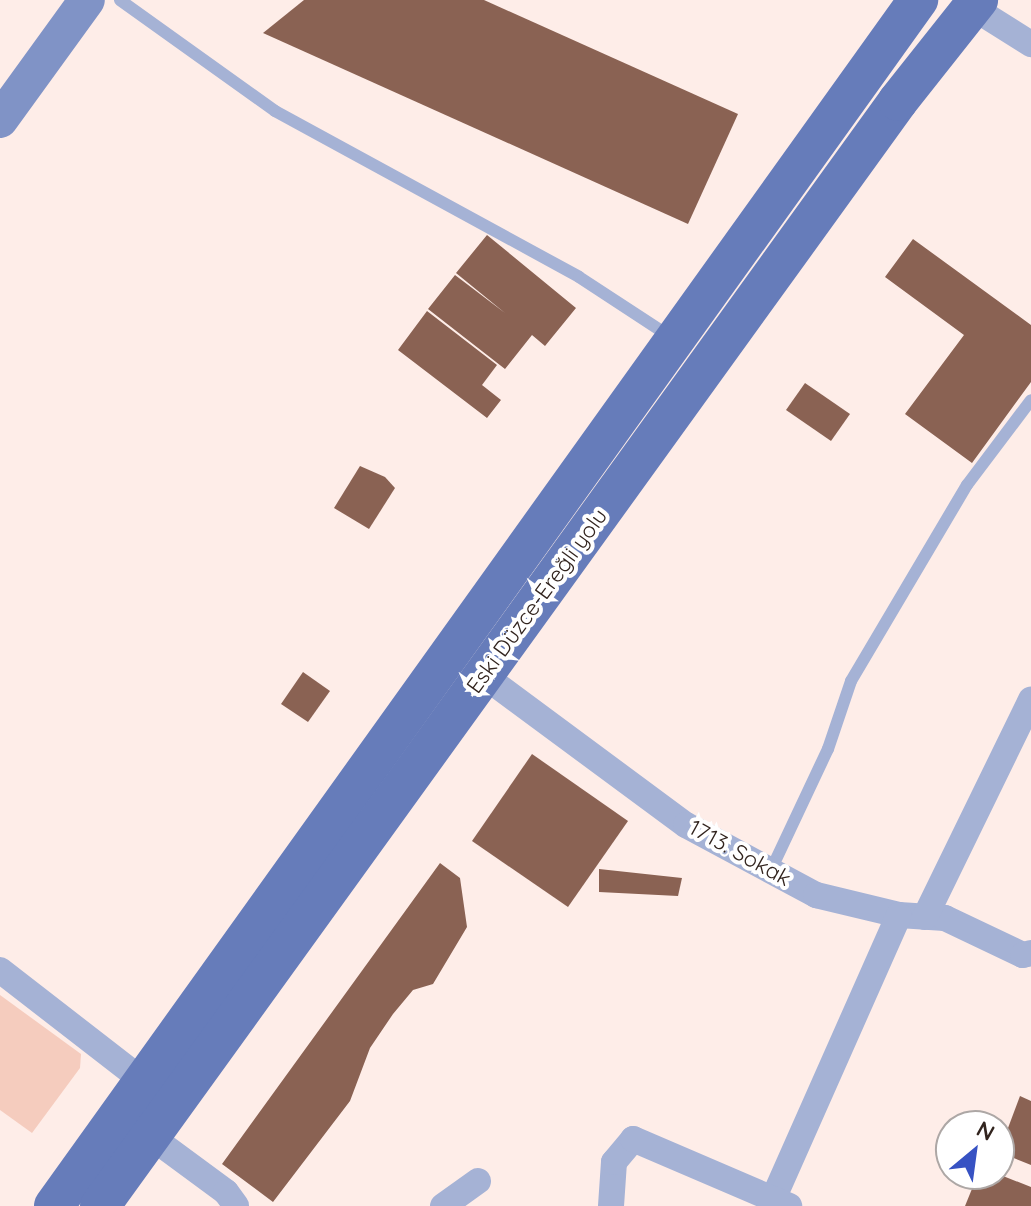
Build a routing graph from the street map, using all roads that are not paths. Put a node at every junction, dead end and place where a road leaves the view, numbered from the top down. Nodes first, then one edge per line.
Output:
1 (87, 0) edge
2 (120, 0) edge
3 (918, 0) edge
4 (975, 4) edge
5 (1031, 44) edge
6 (0, 120) edge
7 (676, 341) junction
8 (1031, 400) edge
9 (483, 675) junction
10 (1031, 700) edge
11 (771, 870) junction
12 (912, 916) junction
13 (1031, 953) edge
14 (0, 970) edge
15 (142, 1080) junction
16 (150, 1136) junction
17 (478, 1181) dead end
18 (782, 1202) edge
19 (54, 1206) edge
20 (100, 1206) edge
21 (236, 1206) edge
22 (443, 1206) edge
23 (611, 1206) edge

1 - 6 street
2 - 7 lane
3 - 7 main road, Eski Düzce-Ereğli yolu
4 - 5 street
4 - 9 main road, Eski Düzce-Ereğli yolu
7 - 15 main road, Eski Düzce-Ereğli yolu
8 - 11 lane
9 - 11 street, 1713. Sokak
9 - 16 main road, Eski Düzce-Ereğli yolu
10 - 12 street
11 - 12 street, 1713. Sokak
12 - 13 street, 1713. Sokak
12 - 18 street
14 - 15 street
15 - 19 main road, Eski Düzce-Ereğli yolu
16 - 20 main road, Eski Düzce-Ereğli yolu
16 - 21 street
17 - 22 street
18 - 23 street

